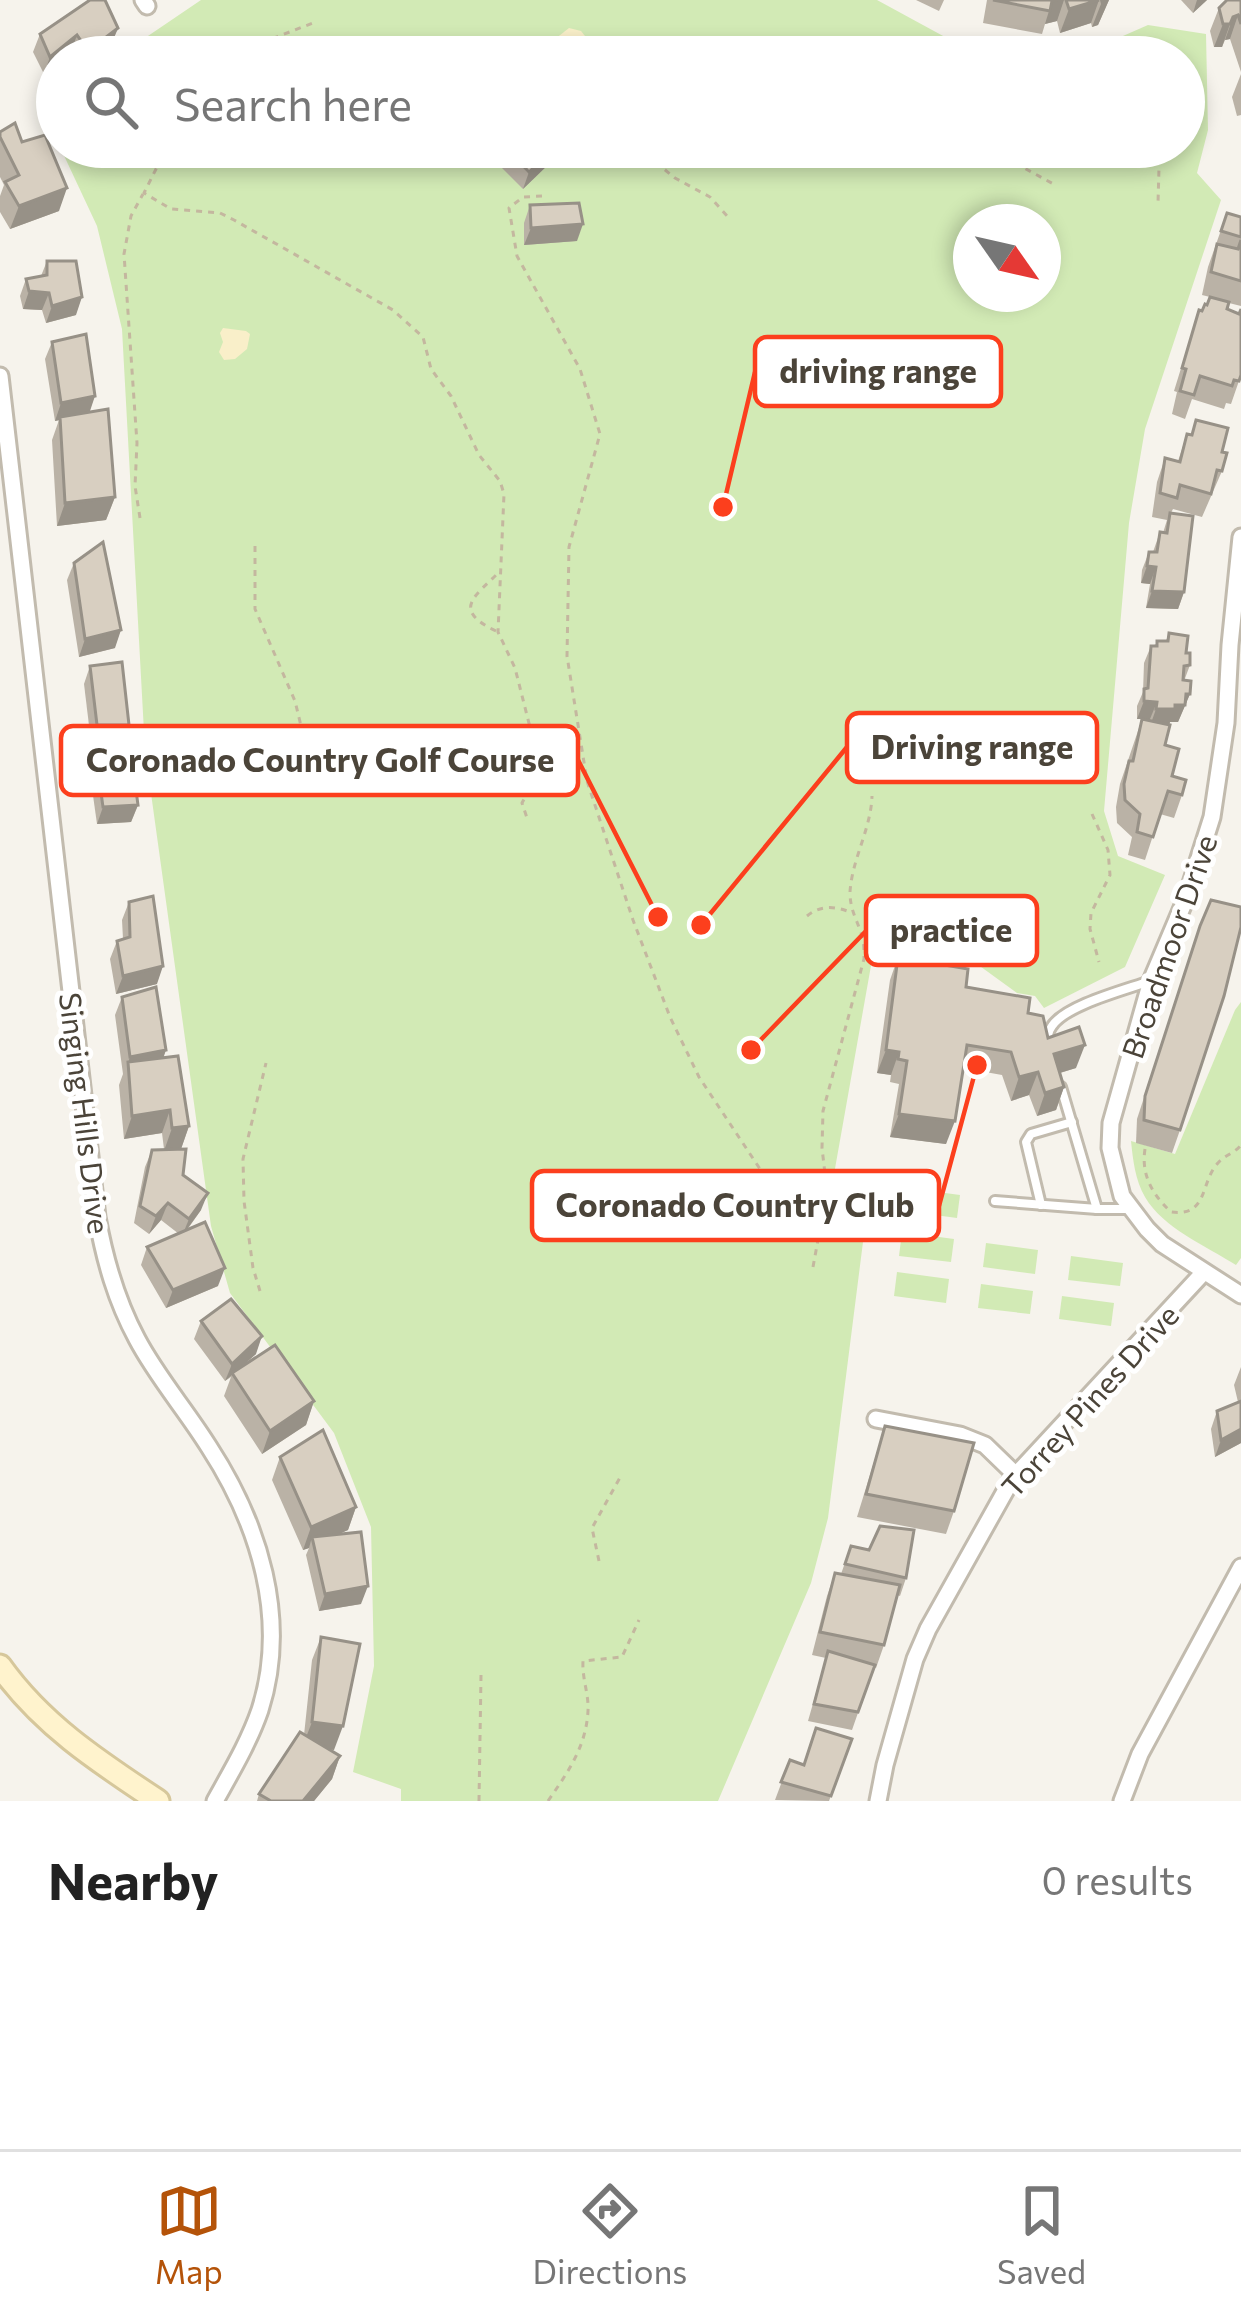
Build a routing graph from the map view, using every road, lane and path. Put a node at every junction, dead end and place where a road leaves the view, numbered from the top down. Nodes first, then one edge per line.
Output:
1 (313, 23) dead end
2 (279, 36) edge
3 (155, 168) edge
4 (663, 168) edge
5 (1024, 168) edge
6 (1159, 168) edge
7 (1057, 186) dead end
8 (144, 193) junction
9 (542, 196) dead end
10 (1158, 202) dead end
11 (729, 218) dead end
12 (0, 376) edge
13 (140, 518) dead end
14 (1241, 537) edge
15 (254, 546) dead end
16 (502, 570) junction
17 (498, 632) junction
18 (310, 763) dead end
19 (872, 796) dead end
20 (1092, 814) dead end
21 (527, 818) dead end
22 (851, 913) junction
23 (807, 916) dead end
24 (1099, 962) dead end
25 (1151, 981) junction
26 (1052, 1058) edge
27 (266, 1063) dead end
28 (1057, 1074) edge
29 (1072, 1122) junction
30 (1241, 1144) edge
31 (1145, 1149) dead end
32 (995, 1202) dead end
33 (1041, 1205) junction
34 (1097, 1209) junction
35 (1131, 1209) junction
36 (822, 1215) junction
37 (874, 1235) dead end
38 (813, 1267) dead end
39 (1204, 1272) junction
40 (260, 1291) dead end
41 (1241, 1295) edge
42 (876, 1419) dead end
43 (622, 1474) dead end
44 (1016, 1475) junction
45 (599, 1561) dead end
46 (1241, 1567) edge
47 (639, 1620) dead end
48 (0, 1666) edge
49 (481, 1675) dead end
50 (158, 1801) edge
51 (215, 1801) edge
52 (478, 1801) edge
53 (548, 1801) edge
54 (878, 1801) edge
55 (1122, 1801) edge

1 - 2 path
3 - 8 path
4 - 11 path
5 - 7 path
6 - 10 path
8 - 13 path
8 - 16 path
9 - 36 path
12 - 51 street, Singing Hills Drive
14 - 25 street, Broadmoor Drive
15 - 18 path
16 - 17 path
16 - 17 path
17 - 21 path
19 - 22 path
20 - 24 path
22 - 23 path
22 - 36 path
25 - 26 lane
25 - 35 street, Broadmoor Drive
27 - 40 path
28 - 29 lane
29 - 33 lane
29 - 34 lane
30 - 31 path
32 - 33 lane
33 - 34 lane
34 - 35 lane
35 - 39 street, Broadmoor Drive
36 - 37 path
36 - 38 path
39 - 41 street, Broadmoor Drive
39 - 44 street, Torrey Pines Drive
42 - 44 street
43 - 45 path
44 - 54 street, Torrey Pines Drive
46 - 55 street
47 - 53 path
48 - 50 street
49 - 52 path

